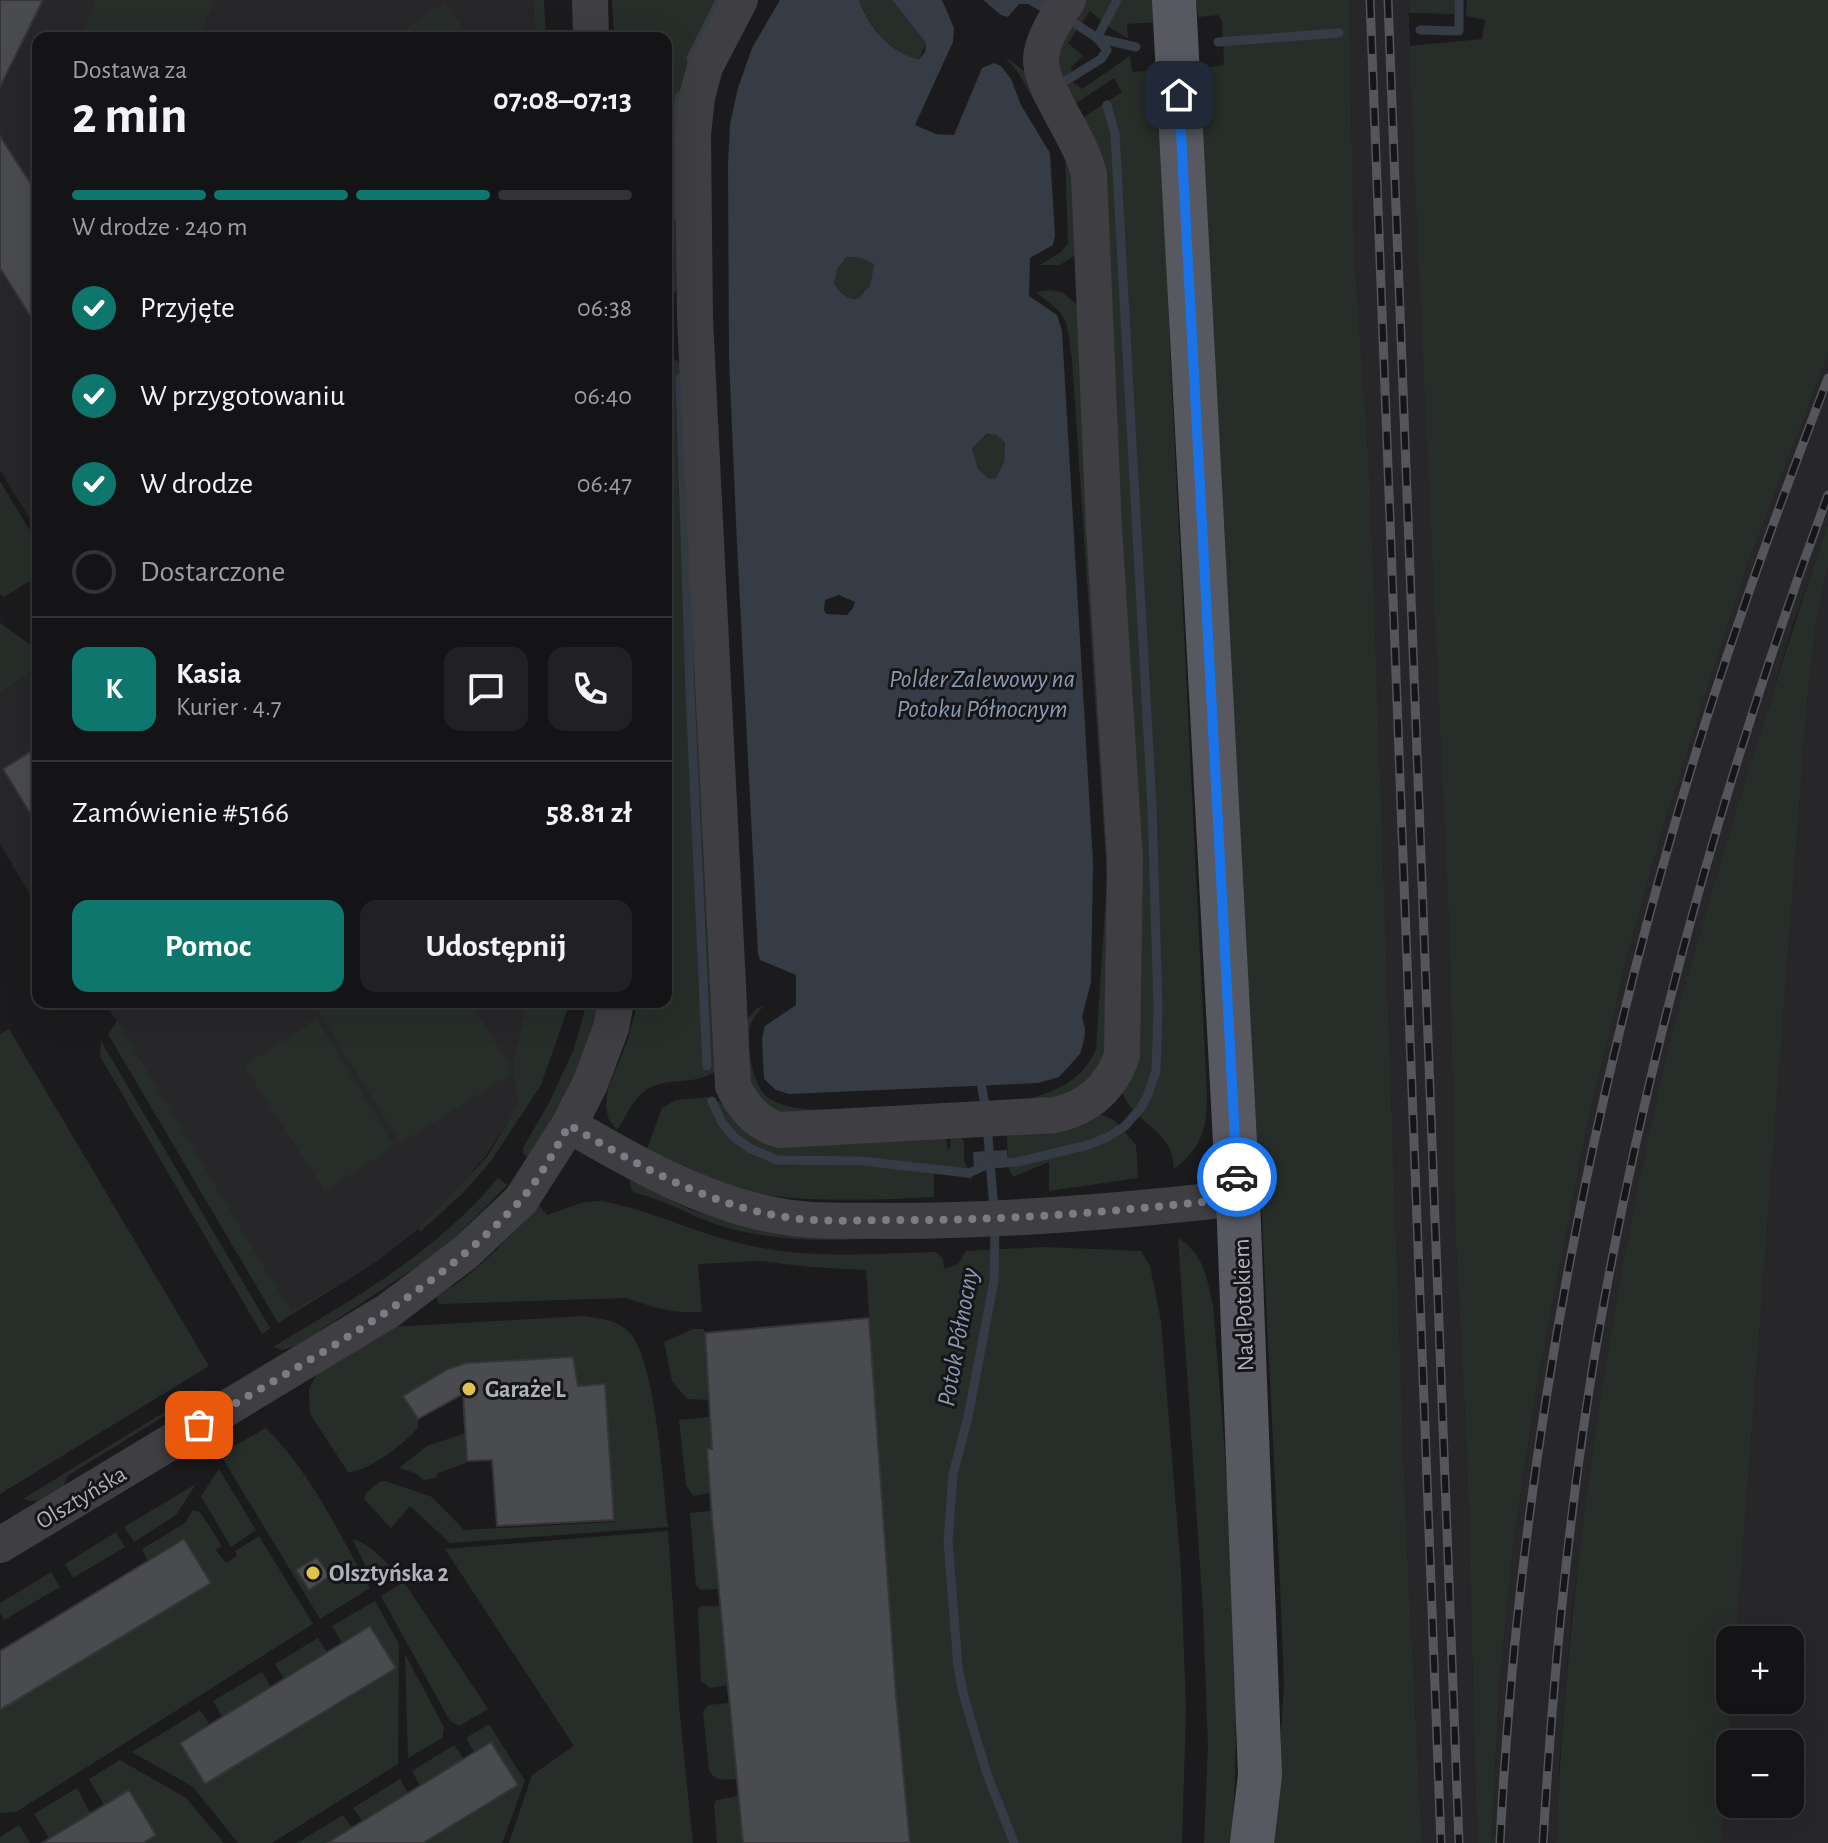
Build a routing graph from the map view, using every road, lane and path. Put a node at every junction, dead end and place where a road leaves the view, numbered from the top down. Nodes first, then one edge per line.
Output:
1 (590, 0) edge
2 (740, 0) edge
3 (1068, 0) edge
4 (1174, 0) edge
5 (591, 32) edge
6 (680, 318) edge
7 (615, 1008) edge
8 (569, 1125) junction
9 (1238, 1198) junction
10 (0, 1545) edge
11 (1252, 1843) edge

1 - 5 street
2 - 6 street
3 - 6 street
4 - 9 main road, Nad Potokiem
7 - 8 street, Olsztyńska
8 - 9 street
8 - 10 street, Olsztyńska
9 - 11 main road, Nad Potokiem

